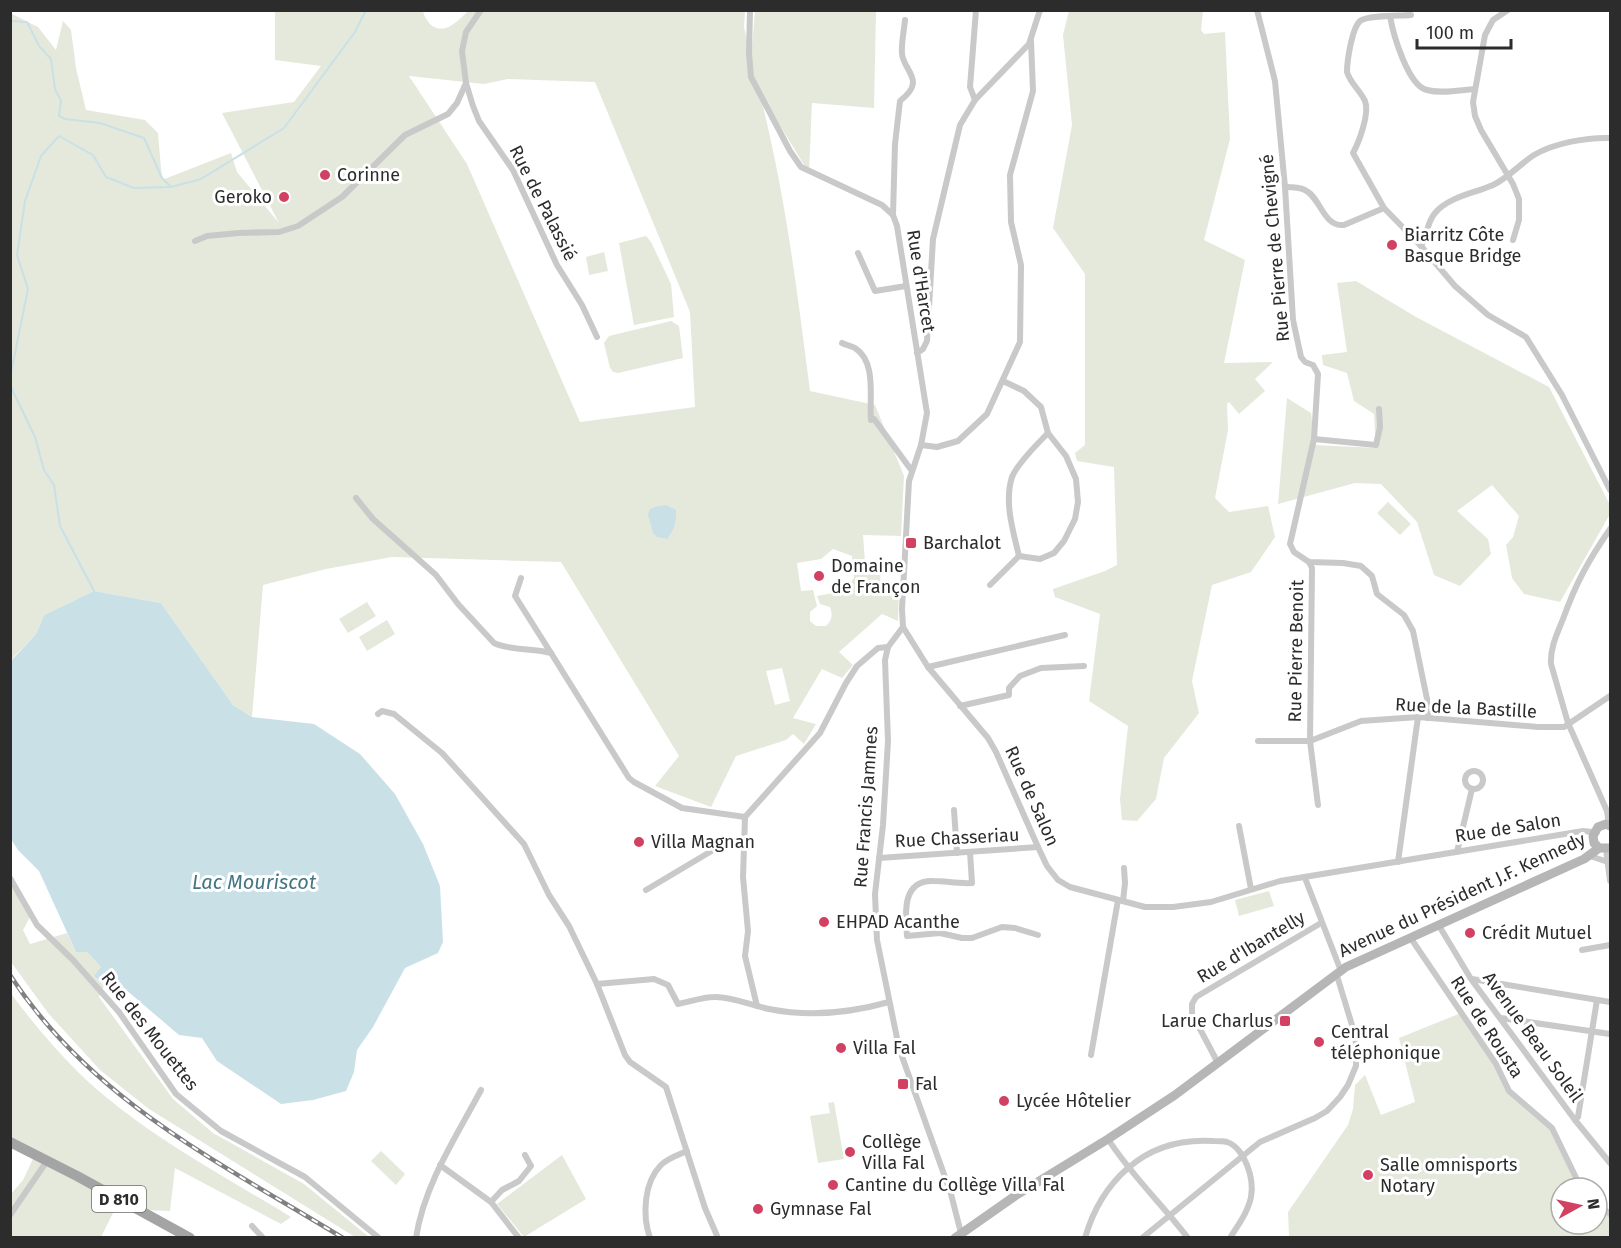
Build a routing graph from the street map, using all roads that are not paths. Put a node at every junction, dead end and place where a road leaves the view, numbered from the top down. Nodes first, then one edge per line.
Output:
1 (481, 10) edge
2 (750, 10) edge
3 (976, 10) edge
4 (1040, 10) edge
5 (1257, 10) edge
6 (1508, 10) edge
7 (1412, 15) dead end
8 (1390, 16) junction
9 (905, 20) dead end
10 (1031, 41) junction
11 (466, 83) junction
12 (1475, 89) junction
13 (975, 100) junction
14 (1611, 138) edge
15 (1507, 176) junction
16 (1285, 187) junction
17 (1384, 208) junction
18 (893, 215) junction
19 (1513, 240) dead end
20 (195, 241) dead end
21 (1421, 246) junction
22 (858, 253) dead end
23 (906, 286) junction
24 (597, 337) dead end
25 (842, 343) dead end
26 (917, 353) junction
27 (1003, 381) junction
28 (1379, 409) dead end
29 (1048, 433) junction
30 (1314, 439) junction
31 (921, 445) junction
32 (912, 471) junction
33 (1611, 490) edge
34 (356, 498) dead end
35 (1610, 529) edge
36 (1018, 556) junction
37 (1310, 562) junction
38 (521, 578) dead end
39 (990, 585) dead end
40 (903, 627) junction
41 (1065, 635) dead end
42 (888, 647) junction
43 (552, 653) junction
44 (1084, 666) dead end
45 (927, 667) junction
46 (1611, 696) edge
47 (960, 705) junction
48 (378, 714) dead end
49 (1418, 717) junction
50 (1428, 717) junction
51 (1568, 723) junction
52 (1258, 741) dead end
53 (1310, 741) junction
54 (1472, 789) dead end
55 (1318, 806) dead end
56 (954, 810) dead end
57 (745, 817) junction
58 (1239, 826) dead end
59 (1610, 826) edge
60 (1593, 832) junction
61 (744, 839) junction
62 (1038, 847) junction
63 (1605, 848) edge
64 (970, 852) junction
65 (1457, 852) junction
66 (957, 853) junction
67 (1590, 856) junction
68 (879, 858) junction
69 (1398, 861) junction
70 (1608, 862) junction
71 (1124, 868) dead end
72 (10, 878) edge
73 (1305, 878) junction
74 (1611, 881) edge
75 (1251, 889) junction
76 (646, 890) dead end
77 (1120, 900) junction
78 (1321, 923) junction
79 (1438, 924) junction
80 (1038, 934) dead end
81 (1410, 937) junction
82 (1611, 945) edge
83 (1582, 950) dead end
84 (1338, 973) junction
85 (1471, 979) junction
86 (597, 984) junction
87 (1597, 1000) junction
88 (889, 1002) junction
89 (1611, 1002) edge
90 (757, 1006) junction
91 (1501, 1018) junction
92 (1592, 1031) junction
93 (1611, 1034) edge
94 (1091, 1055) dead end
95 (1218, 1063) junction
96 (481, 1090) dead end
97 (1575, 1120) junction
98 (1108, 1139) junction
99 (10, 1142) edge
100 (687, 1151) junction
101 (525, 1155) dead end
102 (1243, 1155) junction
103 (47, 1161) junction
104 (1611, 1163) edge
105 (440, 1165) junction
106 (1129, 1167) junction
107 (1575, 1176) edge
108 (491, 1202) junction
109 (10, 1215) edge
110 (1171, 1215) junction
111 (252, 1226) dead end
112 (959, 1236) edge
113 (190, 1238) edge
114 (262, 1238) edge
115 (379, 1238) edge
116 (416, 1238) edge
117 (519, 1238) edge
118 (650, 1238) edge
119 (718, 1238) edge
120 (1085, 1238) edge
121 (1142, 1238) edge
122 (1188, 1238) edge
123 (1230, 1238) edge

1 - 11 street, Rue de Palassié
2 - 18 street, Rue d'Harcet
3 - 13 street
4 - 10 street
5 - 16 street, Rue Pierre de Chevigné
6 - 12 street
7 - 8 street
8 - 12 street
8 - 17 street
9 - 18 street
10 - 13 street
10 - 27 street
11 - 20 street
11 - 24 street, Rue de Palassié
12 - 15 street
13 - 26 street
14 - 15 street
15 - 19 street
15 - 21 street
16 - 17 street
16 - 30 street, Rue Pierre de Chevigné
17 - 21 street
18 - 23 street, Rue d'Harcet
21 - 33 street
22 - 23 street
23 - 26 street, Rue d'Harcet
25 - 32 street
26 - 31 street, Rue d'Harcet
27 - 29 street
27 - 31 street
28 - 30 street
29 - 36 street
29 - 36 street
30 - 37 street, Rue Pierre de Chevigné
31 - 32 street
32 - 40 street
34 - 43 street
35 - 51 street
36 - 39 street
37 - 50 street
37 - 53 street, Rue Pierre Benoit
38 - 43 street
40 - 42 street
40 - 45 street, Rue de Salon
41 - 45 street
42 - 57 street
42 - 68 street, Rue Francis Jammes
43 - 57 street
44 - 47 street
45 - 47 street, Rue de Salon
46 - 51 street
47 - 62 street, Rue de Salon
48 - 86 street
49 - 50 street, Rue de la Bastille
49 - 53 street, Rue de la Bastille
49 - 69 street
50 - 51 street, Rue de la Bastille
51 - 59 street
52 - 53 street, Rue de la Bastille
53 - 55 street, Rue Pierre Benoit
54 - 65 street
56 - 66 street
57 - 61 street
58 - 75 street
59 - 60 street
60 - 63 street
60 - 65 street, Rue de Salon
61 - 76 street
61 - 90 street
62 - 64 street, Rue Chasseriau
62 - 77 street, Rue de Salon
63 - 67 street, Avenue du Président J.F. Kennedy
63 - 70 street
64 - 66 street, Rue Chasseriau
64 - 80 street
65 - 69 street, Rue de Salon
66 - 68 street, Rue Chasseriau
67 - 70 street
67 - 79 street, Avenue du Président J.F. Kennedy
68 - 88 street, Rue Francis Jammes
69 - 73 street, Rue de Salon
70 - 74 street
71 - 77 street
72 - 115 street, Rue des Mouettes
73 - 75 street, Rue de Salon
73 - 78 street
75 - 77 street, Rue de Salon
77 - 94 street
78 - 84 street
78 - 95 street, Rue d'Ibantelly
79 - 81 street, Avenue du Président J.F. Kennedy
79 - 85 street, Avenue Beau Soleil
81 - 84 street, Avenue du Président J.F. Kennedy
81 - 107 street, Rue de Rousta
82 - 83 street
84 - 95 street, Avenue du Président J.F. Kennedy
84 - 102 street
85 - 87 street
85 - 91 street, Avenue Beau Soleil
86 - 90 street
86 - 100 street
87 - 89 street
87 - 92 street
88 - 90 street
88 - 112 street, Rue Francis Jammes
91 - 92 street
91 - 97 street, Avenue Beau Soleil
92 - 93 street
92 - 97 street
95 - 98 street, Avenue du Président J.F. Kennedy
96 - 105 street
97 - 104 street, Avenue Beau Soleil
98 - 106 street
98 - 112 street, Avenue du Président J.F. Kennedy
99 - 103 main road, D 810
100 - 118 street
100 - 119 street
101 - 108 street
102 - 106 street
102 - 110 street
102 - 123 street
103 - 109 street
103 - 113 main road, D 810
105 - 108 street
105 - 116 street
106 - 110 street
106 - 120 street
108 - 117 street
110 - 121 street
110 - 122 street
111 - 114 street

